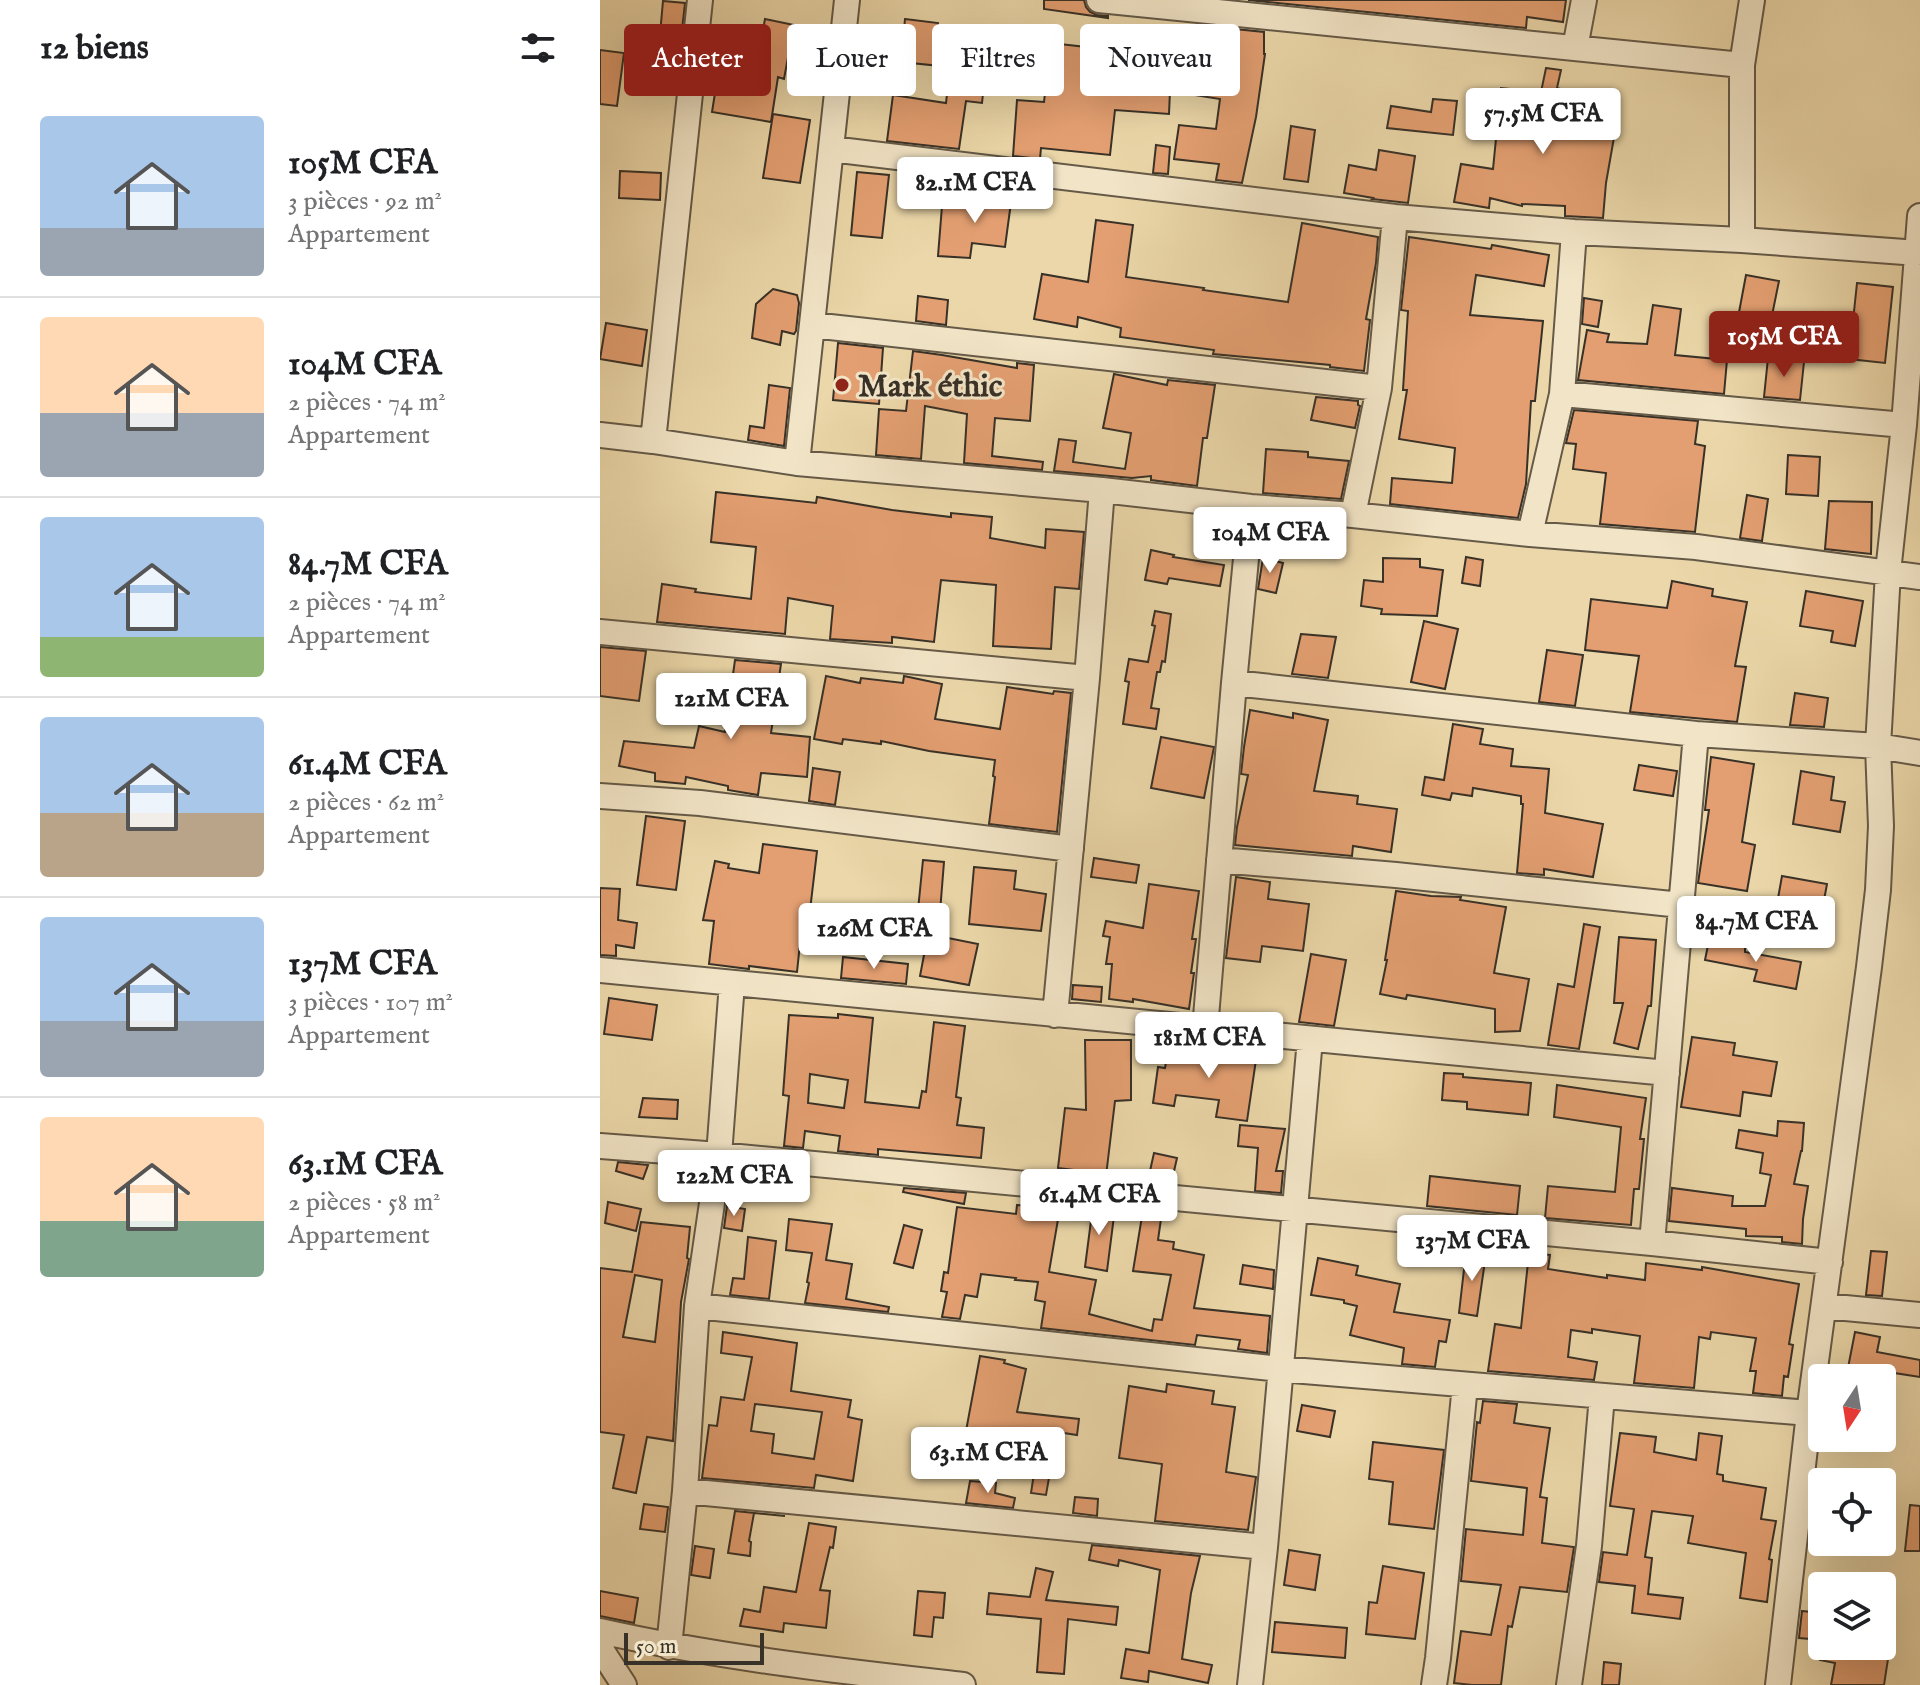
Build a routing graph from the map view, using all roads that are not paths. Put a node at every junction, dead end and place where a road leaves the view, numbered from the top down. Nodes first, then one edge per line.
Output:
1 (700, 0) edge
2 (847, 0) edge
3 (1099, 0) edge
4 (1584, 0) edge
5 (1752, 0) edge
6 (1127, 1) edge
7 (1575, 48) junction
8 (1742, 65) junction
9 (831, 149) junction
10 (1920, 216) edge
11 (1395, 217) junction
12 (1920, 228) edge
13 (1574, 232) junction
14 (1742, 240) junction
15 (1918, 253) junction
16 (812, 325) junction
17 (1379, 388) junction
18 (1562, 394) junction
19 (1904, 425) junction
20 (600, 435) edge
21 (653, 441) junction
22 (797, 463) junction
23 (1102, 490) junction
24 (1251, 507) junction
25 (1353, 515) junction
26 (1530, 534) junction
27 (1888, 572) junction
28 (1920, 577) edge
29 (600, 632) edge
30 (1087, 678) junction
31 (1234, 683) junction
32 (1696, 734) junction
33 (1878, 746) junction
34 (1920, 753) edge
35 (600, 796) edge
36 (1071, 849) junction
37 (1219, 860) junction
38 (1681, 905) junction
39 (600, 970) edge
40 (732, 983) junction
41 (1055, 1015) junction
42 (1205, 1029) junction
43 (1310, 1039) junction
44 (1667, 1073) junction
45 (600, 1146) edge
46 (719, 1155) junction
47 (1295, 1209) junction
48 (1652, 1243) junction
49 (1830, 1262) junction
50 (697, 1306) junction
51 (1824, 1306) junction
52 (1920, 1315) edge
53 (1816, 1364) edge
54 (1280, 1369) junction
55 (1465, 1385) junction
56 (1602, 1396) junction
57 (1808, 1413) edge
58 (1808, 1422) edge
59 (685, 1491) junction
60 (1265, 1547) junction
61 (600, 1631) edge
62 (669, 1647) junction
63 (600, 1648) edge
64 (624, 1685) edge
65 (963, 1685) edge
66 (1250, 1685) edge
67 (1434, 1685) edge
68 (1569, 1685) edge
69 (1778, 1685) edge

1 - 21 street
2 - 9 street
3 - 6 street
4 - 7 street
5 - 8 street
6 - 7 street
7 - 8 street
8 - 14 street
9 - 11 street
9 - 16 street
10 - 12 street
11 - 13 street
11 - 17 street
12 - 15 street
13 - 14 street
13 - 18 street
14 - 15 street
15 - 19 street
16 - 17 street
16 - 22 street
17 - 25 street
18 - 19 street
18 - 26 street
19 - 27 street
20 - 21 street
21 - 22 street
22 - 23 street
23 - 24 street
23 - 30 street
24 - 25 street
24 - 31 street
25 - 26 street
26 - 27 street
27 - 28 street
27 - 33 street
29 - 30 street
30 - 36 street
31 - 32 street
31 - 37 street
32 - 33 street
32 - 38 street
33 - 34 street
33 - 49 street
35 - 36 street
36 - 41 street
37 - 38 street
37 - 42 street
38 - 44 street
39 - 40 street
40 - 41 street
40 - 46 street
41 - 42 street
42 - 43 street
43 - 44 street
43 - 47 street
44 - 48 street
45 - 46 street
46 - 47 street
46 - 50 street
47 - 48 street
47 - 54 street
48 - 49 street
49 - 51 street
50 - 54 street
50 - 59 street
51 - 52 street
51 - 53 street
54 - 55 street
54 - 60 street
55 - 56 street
55 - 67 street
56 - 57 street
56 - 68 street
58 - 69 street
59 - 60 street
59 - 62 street
60 - 66 street
61 - 62 street
62 - 65 street
63 - 64 street

